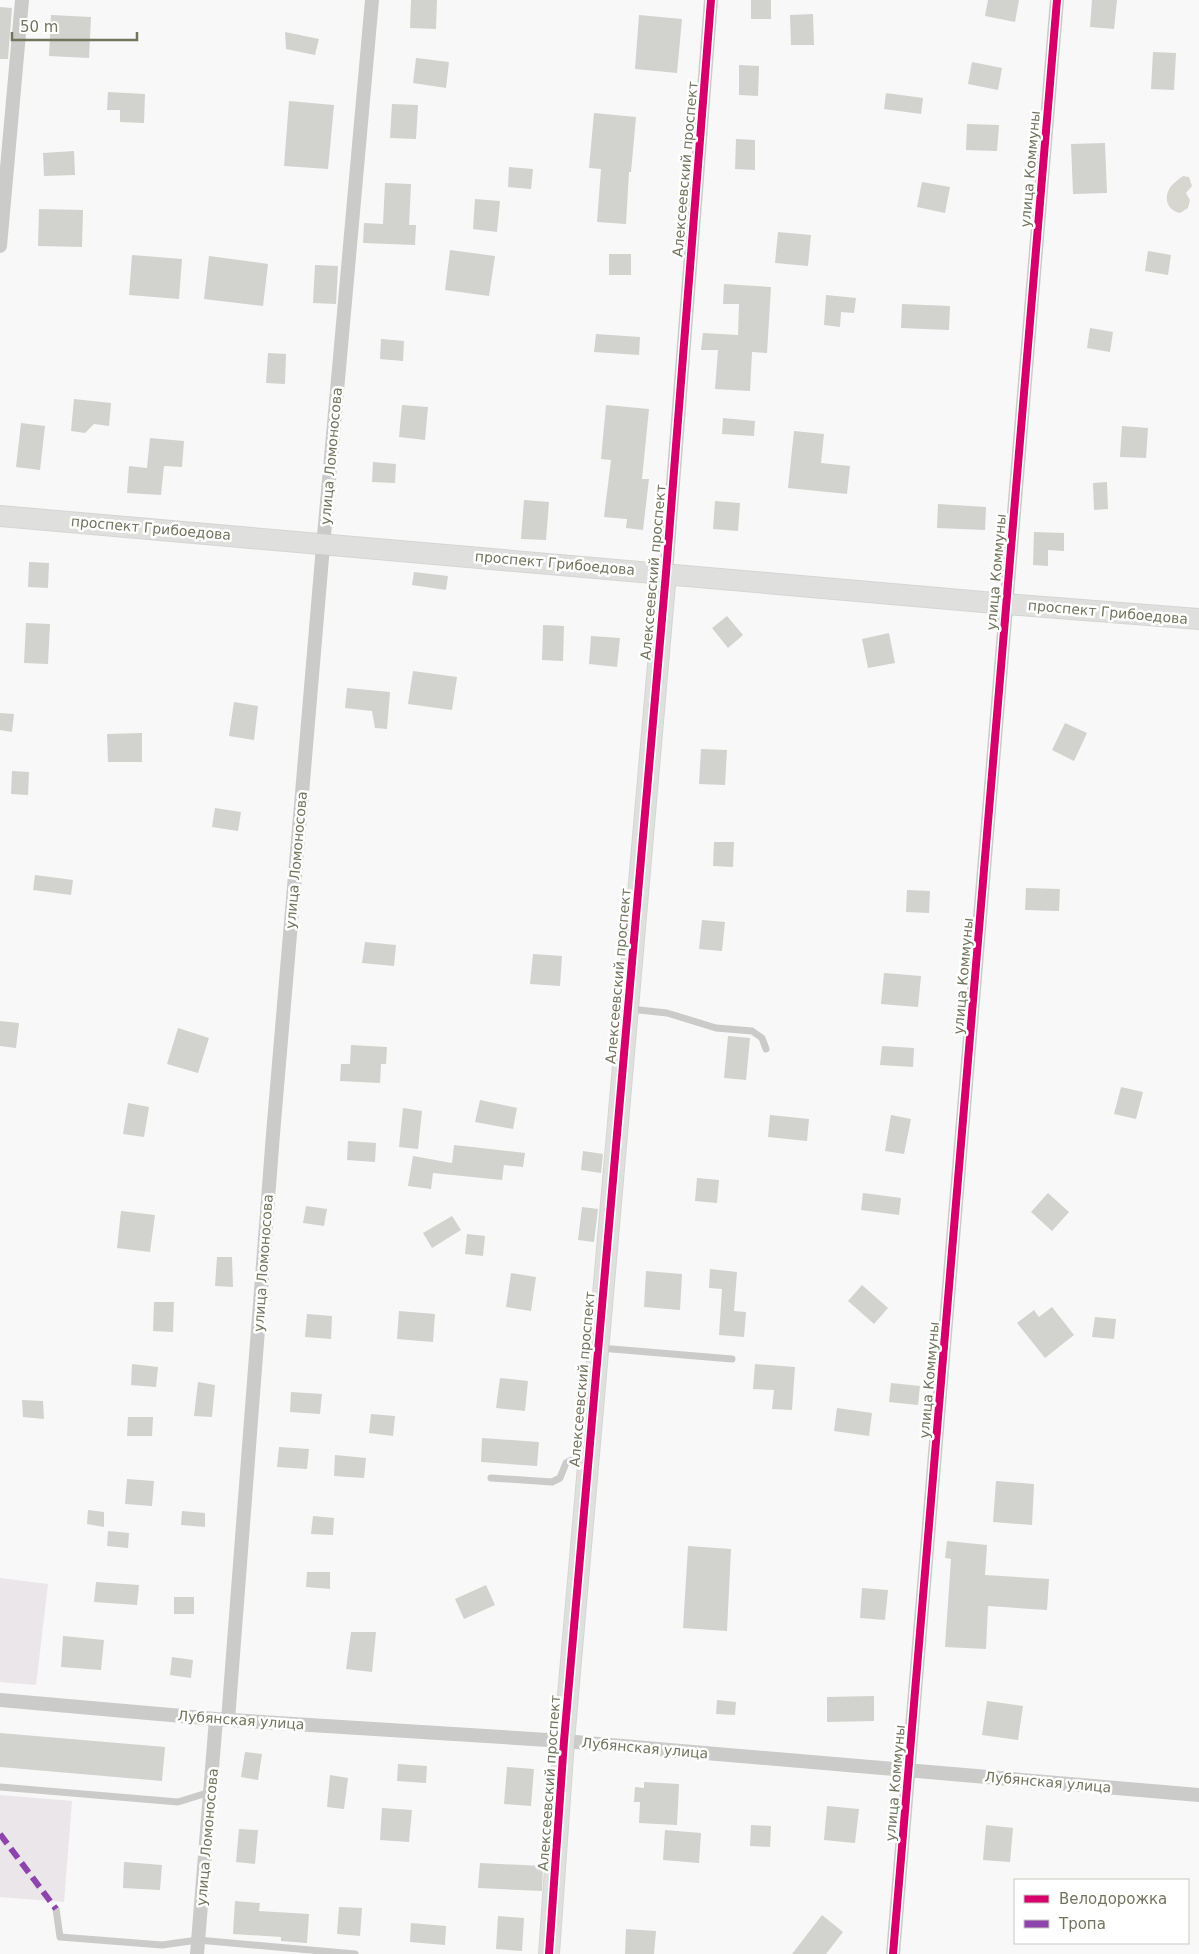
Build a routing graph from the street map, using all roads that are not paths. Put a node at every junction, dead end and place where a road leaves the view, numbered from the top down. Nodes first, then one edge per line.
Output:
1 (22, 0) edge
2 (372, 0) edge
3 (711, 0) edge
4 (1057, 0) edge
5 (0, 246) edge
6 (0, 516) edge
7 (323, 543) junction
8 (666, 573) junction
9 (1006, 604) junction
10 (1199, 620) edge
11 (627, 1009) junction
12 (766, 1049) dead end
13 (598, 1347) junction
14 (732, 1359) dead end
15 (588, 1460) junction
16 (491, 1478) dead end
17 (0, 1700) edge
18 (222, 1720) junction
19 (564, 1741) junction
20 (909, 1770) junction
21 (0, 1787) edge
22 (210, 1792) junction
23 (1199, 1795) edge
24 (56, 1908) dead end
25 (198, 1947) edge
26 (355, 1954) edge
27 (549, 1954) edge
28 (893, 1954) edge

1 - 5 street
2 - 7 street, улица Ломоносова
3 - 8 street, Алексеевский проспект
4 - 9 street, улица Коммуны
6 - 7 street, проспект Грибоедова
7 - 8 street, проспект Грибоедова
7 - 18 street, улица Ломоносова
8 - 9 street, проспект Грибоедова
8 - 11 street, Алексеевский проспект
9 - 10 street, проспект Грибоедова
9 - 20 street, улица Коммуны
11 - 12 lane
11 - 13 street, Алексеевский проспект
13 - 14 lane
13 - 15 street, Алексеевский проспект
15 - 16 lane
15 - 19 street, Алексеевский проспект
17 - 18 street, Лубянская улица
18 - 19 street, Лубянская улица
18 - 22 street, улица Ломоносова
19 - 20 street, Лубянская улица
19 - 27 street, Алексеевский проспект
20 - 23 street, Лубянская улица
20 - 28 street, улица Коммуны
21 - 22 lane
22 - 25 street, улица Ломоносова
24 - 25 lane
25 - 26 lane

